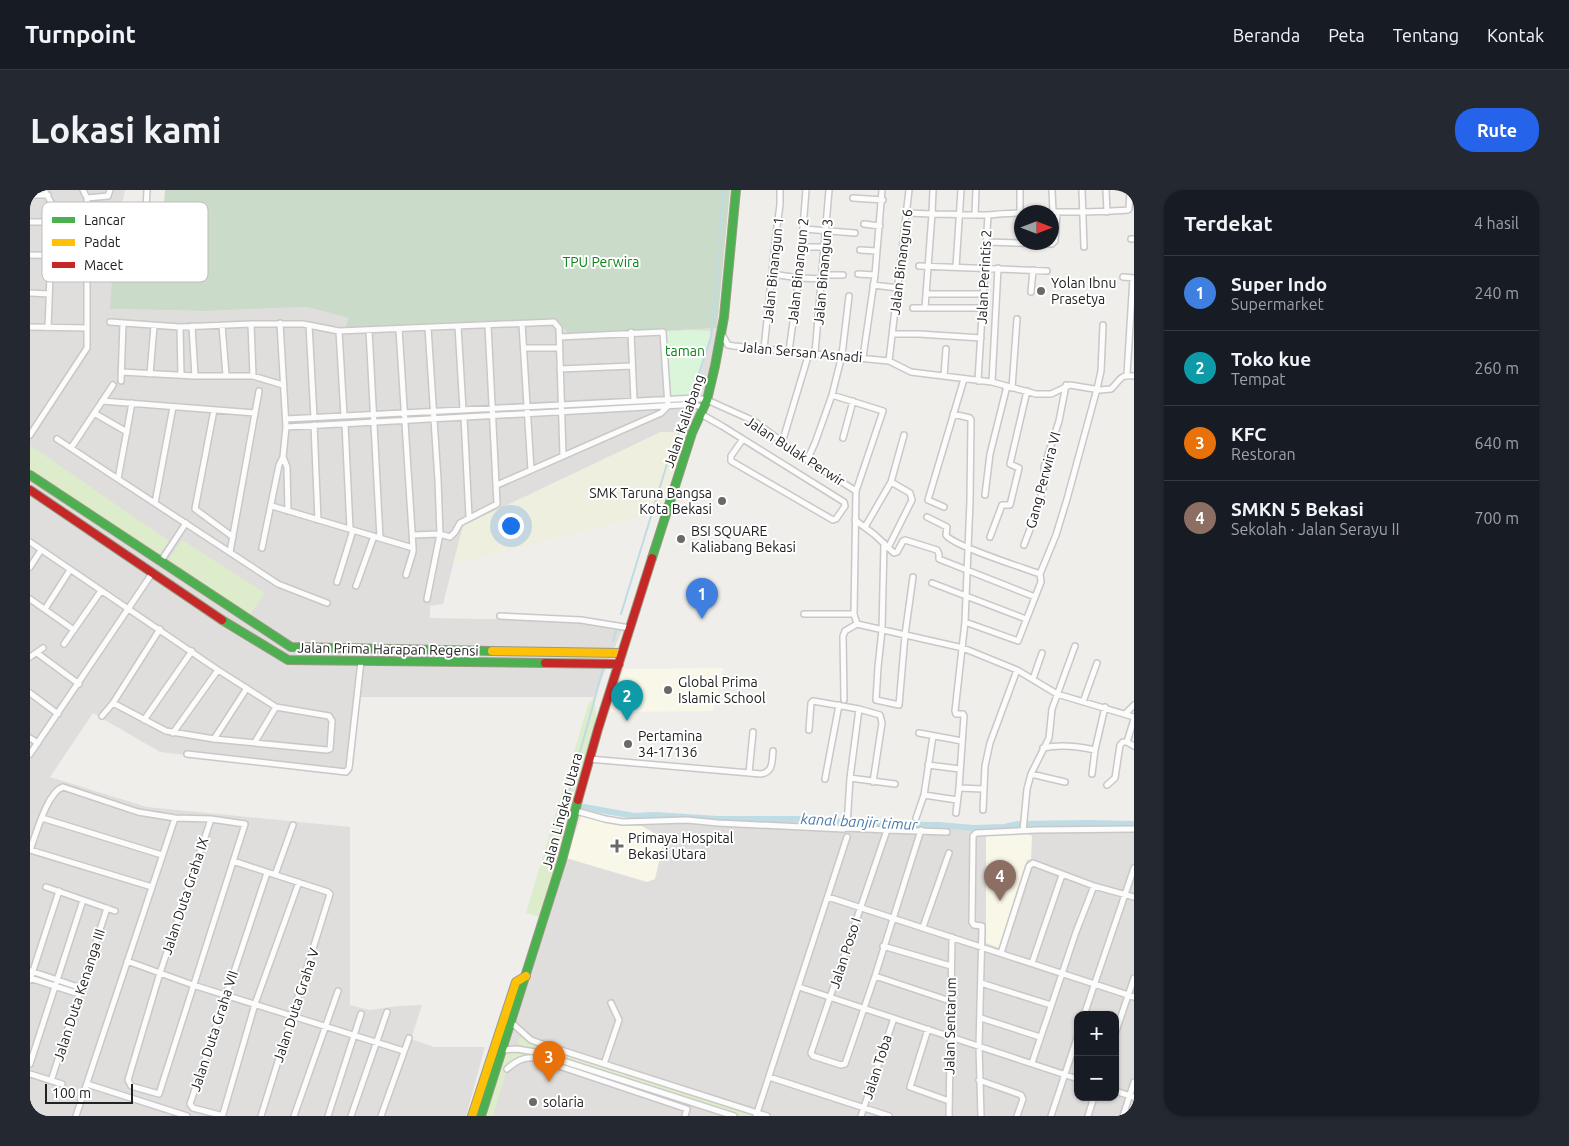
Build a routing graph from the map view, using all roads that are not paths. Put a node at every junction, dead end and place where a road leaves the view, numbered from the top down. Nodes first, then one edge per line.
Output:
1 (83, 190) edge
2 (110, 190) edge
3 (736, 190) edge
4 (780, 190) edge
5 (806, 190) edge
6 (829, 190) edge
7 (882, 190) edge
8 (909, 190) edge
9 (933, 190) edge
10 (961, 190) edge
11 (976, 190) edge
12 (1020, 190) edge
13 (1052, 190) edge
14 (1082, 190) edge
15 (1106, 190) edge
16 (1130, 190) edge
17 (46, 193) edge
18 (30, 195) edge
19 (87, 198) junction
20 (853, 198) dead end
21 (883, 200) junction
22 (87, 202) edge
23 (1020, 205) edge
24 (1054, 205) edge
25 (1059, 212) edge
26 (1083, 212) junction
27 (1106, 212) junction
28 (907, 213) junction
29 (1014, 213) edge
30 (932, 214) junction
31 (960, 214) junction
32 (975, 215) junction
33 (988, 215) junction
34 (864, 224) dead end
35 (880, 226) junction
36 (804, 229) junction
37 (827, 230) junction
38 (855, 233) dead end
39 (986, 242) junction
40 (1014, 243) edge
41 (802, 247) junction
42 (825, 247) junction
43 (1084, 247) dead end
44 (860, 250) dead end
45 (877, 251) junction
46 (919, 266) dead end
47 (928, 266) junction
48 (956, 267) junction
49 (984, 268) junction
50 (998, 268) junction
51 (1033, 270) junction
52 (1048, 271) dead end
53 (772, 274) junction
54 (858, 274) dead end
55 (843, 275) dead end
56 (874, 275) junction
57 (823, 277) junction
58 (1123, 277) dead end
59 (799, 278) junction
60 (1134, 278) edge
61 (50, 282) edge
62 (88, 282) edge
63 (873, 285) junction
64 (898, 288) junction
65 (1031, 292) dead end
66 (30, 293) edge
67 (49, 294) junction
68 (926, 294) junction
69 (983, 294) junction
70 (849, 296) dead end
71 (913, 308) dead end
72 (925, 308) junction
73 (982, 308) junction
74 (1018, 319) dead end
75 (110, 322) dead end
76 (280, 323) junction
77 (123, 324) junction
78 (251, 324) junction
79 (522, 324) junction
80 (222, 325) junction
81 (309, 325) junction
82 (488, 325) junction
83 (1103, 325) dead end
84 (154, 326) junction
85 (192, 326) junction
86 (458, 326) junction
87 (30, 327) edge
88 (180, 327) junction
89 (48, 328) junction
90 (87, 328) junction
91 (428, 328) junction
92 (399, 329) junction
93 (369, 330) junction
94 (339, 331) junction
95 (631, 332) junction
96 (721, 332) junction
97 (892, 334) junction
98 (559, 336) junction
99 (981, 338) junction
100 (524, 348) junction
101 (559, 348) junction
102 (764, 349) junction
103 (946, 349) dead end
104 (789, 351) junction
105 (812, 353) junction
106 (842, 355) junction
107 (863, 357) junction
108 (890, 360) junction
109 (632, 366) junction
110 (560, 369) junction
111 (121, 372) junction
112 (150, 374) junction
113 (1126, 374) junction
114 (181, 375) junction
115 (226, 375) junction
116 (195, 376) junction
117 (253, 376) junction
118 (944, 376) junction
119 (1134, 376) edge
120 (964, 379) junction
121 (121, 381) dead end
122 (978, 381) junction
123 (992, 382) junction
124 (112, 385) dead end
125 (283, 385) junction
126 (1066, 385) junction
127 (1010, 387) junction
128 (1097, 389) junction
129 (259, 391) dead end
130 (1027, 391) junction
131 (832, 395) junction
132 (668, 399) junction
133 (102, 401) junction
134 (634, 401) junction
135 (854, 401) junction
136 (132, 403) junction
137 (561, 405) junction
138 (173, 406) junction
139 (668, 406) junction
140 (528, 407) junction
141 (704, 407) junction
142 (493, 408) junction
143 (214, 410) junction
144 (463, 410) junction
145 (433, 412) junction
146 (561, 412) junction
147 (94, 413) junction
148 (255, 413) junction
149 (405, 413) junction
150 (528, 414) junction
151 (953, 414) junction
152 (373, 415) junction
153 (344, 416) junction
154 (493, 416) junction
155 (464, 417) junction
156 (314, 418) junction
157 (433, 419) junction
158 (286, 420) junction
159 (405, 420) junction
160 (374, 422) junction
161 (345, 424) junction
162 (314, 426) junction
163 (286, 427) junction
164 (127, 432) junction
165 (30, 435) edge
166 (904, 436) dead end
167 (843, 438) dead end
168 (57, 439) dead end
169 (743, 439) junction
170 (782, 443) junction
171 (71, 448) junction
172 (563, 455) junction
173 (284, 457) junction
174 (807, 460) junction
175 (531, 470) junction
176 (30, 475) edge
177 (118, 479) junction
178 (891, 482) junction
179 (497, 485) junction
180 (30, 490) edge
181 (856, 491) junction
182 (985, 495) dead end
183 (155, 503) junction
184 (272, 506) junction
185 (944, 507) dead end
186 (288, 511) junction
187 (469, 517) junction
188 (927, 518) dead end
189 (318, 520) junction
190 (855, 520) junction
191 (186, 523) junction
192 (865, 527) junction
193 (352, 530) junction
194 (440, 534) junction
195 (374, 536) junction
196 (412, 536) junction
197 (233, 537) junction
198 (380, 538) junction
199 (990, 538) dead end
200 (30, 542) edge
201 (886, 545) junction
202 (1024, 546) dead end
203 (262, 548) dead end
204 (413, 548) junction
205 (968, 548) junction
206 (42, 550) junction
207 (230, 552) junction
208 (161, 561) junction
209 (30, 567) edge
210 (70, 570) junction
211 (967, 570) junction
212 (154, 571) junction
213 (406, 574) dead end
214 (1040, 574) junction
215 (913, 577) dead end
216 (337, 582) dead end
217 (932, 583) dead end
218 (356, 586) dead end
219 (101, 591) junction
220 (966, 596) junction
221 (1035, 597) junction
222 (427, 598) dead end
223 (30, 599) edge
224 (327, 603) dead end
225 (45, 609) junction
226 (130, 609) junction
227 (804, 614) dead end
228 (854, 614) junction
229 (500, 616) dead end
230 (1026, 619) junction
231 (965, 622) junction
232 (857, 624) junction
233 (627, 627) junction
234 (160, 629) junction
235 (74, 630) junction
236 (882, 630) junction
237 (905, 635) junction
238 (64, 644) dead end
239 (1075, 646) dead end
240 (43, 648) dead end
241 (963, 648) junction
242 (192, 651) junction
243 (37, 653) junction
244 (288, 653) junction
245 (622, 653) junction
246 (1042, 653) dead end
247 (445, 656) junction
248 (30, 657) edge
249 (361, 661) junction
250 (611, 664) junction
251 (1097, 664) dead end
252 (218, 670) junction
253 (1017, 670) junction
254 (1033, 679) junction
255 (78, 684) junction
256 (247, 688) junction
257 (30, 693) edge
258 (1057, 694) junction
259 (844, 700) dead end
260 (1083, 702) junction
261 (113, 703) junction
262 (1134, 705) edge
263 (839, 706) junction
264 (276, 707) junction
265 (1105, 707) junction
266 (859, 708) junction
267 (58, 714) junction
268 (1126, 714) junction
269 (102, 716) dead end
270 (1134, 718) edge
271 (144, 720) junction
272 (809, 730) dead end
273 (753, 732) dead end
274 (174, 733) junction
275 (919, 734) dead end
276 (933, 736) junction
277 (30, 738) edge
278 (214, 738) junction
279 (255, 742) junction
280 (962, 742) junction
281 (1127, 742) junction
282 (38, 743) junction
283 (1134, 746) edge
284 (1042, 748) junction
285 (1095, 750) junction
286 (773, 751) dead end
287 (30, 754) edge
288 (187, 754) dead end
289 (589, 759) junction
290 (928, 765) junction
291 (960, 769) junction
292 (749, 773) junction
293 (1031, 774) junction
294 (1092, 774) dead end
295 (850, 778) junction
296 (826, 779) dead end
297 (873, 782) junction
298 (1065, 782) dead end
299 (895, 784) dead end
300 (1107, 785) dead end
301 (959, 788) junction
302 (983, 789) junction
303 (924, 795) junction
304 (957, 800) junction
305 (577, 809) junction
306 (983, 810) dead end
307 (956, 812) dead end
308 (42, 818) junction
309 (175, 818) junction
310 (916, 818) dead end
311 (211, 819) junction
312 (293, 825) dead end
313 (846, 827) junction
314 (1023, 827) junction
315 (1134, 829) edge
316 (887, 830) junction
317 (921, 830) junction
318 (947, 832) dead end
319 (847, 837) dead end
320 (30, 850) edge
321 (949, 853) dead end
322 (162, 855) junction
323 (233, 861) junction
324 (1134, 868) edge
325 (267, 873) junction
326 (275, 875) junction
327 (1062, 875) junction
328 (299, 882) junction
329 (1094, 886) junction
330 (46, 887) dead end
331 (152, 887) junction
332 (59, 892) junction
333 (1126, 895) junction
334 (828, 897) junction
335 (1134, 897) edge
336 (83, 900) junction
337 (860, 907) junction
338 (107, 908) junction
339 (115, 911) dead end
340 (892, 918) junction
341 (923, 927) junction
342 (952, 937) junction
343 (883, 946) junction
344 (982, 947) junction
345 (1001, 953) junction
346 (127, 962) junction
347 (1032, 963) junction
348 (951, 966) junction
349 (31, 971) edge
350 (160, 973) junction
351 (1063, 973) junction
352 (526, 976) junction
353 (875, 976) junction
354 (30, 978) edge
355 (1134, 978) edge
356 (57, 980) junction
357 (981, 983) junction
358 (193, 984) junction
359 (1094, 984) junction
360 (55, 986) junction
361 (799, 987) junction
362 (81, 988) junction
363 (338, 991) dead end
364 (79, 994) junction
365 (226, 995) junction
366 (1131, 996) edge
367 (830, 998) junction
368 (950, 1001) junction
369 (611, 1003) dead end
370 (256, 1004) junction
371 (1051, 1005) junction
372 (863, 1008) junction
373 (1085, 1011) edge
374 (387, 1012) dead end
375 (361, 1014) dead end
376 (293, 1016) junction
377 (894, 1018) junction
378 (980, 1018) junction
379 (512, 1023) junction
380 (1119, 1024) edge
381 (325, 1026) junction
382 (928, 1029) junction
383 (499, 1031) junction
384 (354, 1035) junction
385 (949, 1036) junction
386 (1040, 1037) junction
387 (409, 1038) dead end
388 (376, 1042) junction
389 (979, 1046) junction
390 (1074, 1047) edge
391 (502, 1050) junction
392 (404, 1051) junction
393 (1032, 1063) junction
394 (30, 1064) edge
395 (604, 1064) junction
396 (508, 1069) dead end
397 (30, 1074) edge
398 (1065, 1075) junction
399 (769, 1077) junction
400 (1074, 1078) edge
401 (979, 1080) junction
402 (51, 1081) junction
403 (1134, 1082) edge
404 (62, 1084) dead end
405 (87, 1084) junction
406 (1119, 1092) edge
407 (1132, 1096) edge
408 (949, 1101) junction
409 (1093, 1101) edge
410 (690, 1102) junction
411 (864, 1108) junction
412 (687, 1109) junction
413 (756, 1114) edge
414 (76, 1116) edge
415 (187, 1116) edge
416 (261, 1116) edge
417 (294, 1116) edge
418 (328, 1116) edge
419 (351, 1116) edge
420 (381, 1116) edge
421 (472, 1116) edge
422 (481, 1116) edge
423 (685, 1116) edge
424 (734, 1116) edge
425 (767, 1116) edge
426 (861, 1116) edge
427 (889, 1116) edge
428 (949, 1116) edge
429 (981, 1116) edge
430 (1017, 1116) edge
431 (1052, 1116) edge
432 (1088, 1116) edge
433 (1123, 1116) edge

1 - 19 street
2 - 19 street
3 - 96 street, Jalan Kaliabang
4 - 53 street, Jalan Binangun 1
5 - 36 street, Jalan Binangun 2
6 - 37 street, Jalan Binangun 3
7 - 21 street
8 - 28 street, Jalan Binangun 6
9 - 30 street
10 - 31 street
11 - 32 street
12 - 23 street
13 - 24 street
14 - 26 street
15 - 27 street
16 - 27 street, Jalan Perintis 2
17 - 18 street
19 - 22 street
20 - 21 street
21 - 35 street
25 - 26 street, Jalan Perintis 2
26 - 27 street, Jalan Perintis 2
26 - 43 street
28 - 30 street
28 - 64 street, Jalan Binangun 6
29 - 33 street, Jalan Perintis 2
30 - 31 street
30 - 47 street
31 - 32 street
31 - 48 street
32 - 33 street
33 - 39 street, Jalan Perintis 2
34 - 35 street
35 - 45 street
36 - 37 street
36 - 41 street, Jalan Binangun 2
37 - 38 street
37 - 42 street, Jalan Binangun 3
39 - 40 street
39 - 49 street, Jalan Perintis 2
41 - 42 street
41 - 59 street, Jalan Binangun 2
42 - 57 street, Jalan Binangun 3
44 - 45 street
45 - 56 street
46 - 47 street
47 - 48 street
47 - 68 street
48 - 49 street
49 - 50 street
49 - 69 street, Jalan Perintis 2
50 - 51 street
50 - 123 street
51 - 52 street
51 - 65 street
53 - 59 street
53 - 102 street, Jalan Binangun 1
54 - 56 street
55 - 57 street
56 - 63 street
57 - 59 street
57 - 105 street, Jalan Binangun 3
58 - 60 street
59 - 104 street, Jalan Binangun 2
60 - 113 street
61 - 67 street
62 - 90 street
63 - 64 street
63 - 107 street
64 - 97 street, Jalan Binangun 6
66 - 67 street
67 - 89 street
68 - 69 street
68 - 72 street
69 - 73 street, Jalan Perintis 2
70 - 106 street
71 - 72 street
72 - 73 street
73 - 99 street, Jalan Perintis 2
74 - 127 street
75 - 77 street
76 - 78 street
76 - 81 street
76 - 125 street
77 - 84 street
77 - 111 street
78 - 80 street
78 - 117 street
79 - 82 street
79 - 98 street
79 - 100 street
80 - 85 street
80 - 115 street
81 - 94 street
81 - 156 street
82 - 86 street
82 - 142 street
83 - 128 street
84 - 88 street
84 - 112 street
85 - 88 street
85 - 116 street
86 - 91 street
86 - 144 street
87 - 89 street
88 - 114 street
89 - 90 street
90 - 165 street
91 - 92 street
91 - 145 street
92 - 93 street
92 - 149 street
93 - 94 street
93 - 152 street
94 - 153 street
95 - 98 street
95 - 109 street
95 - 132 street
96 - 102 street, Jalan Sersan Asnadi
96 - 141 street, Jalan Kaliabang
97 - 99 street
97 - 108 street, Jalan Binangun 6
98 - 101 street
99 - 122 street, Jalan Perintis 2
100 - 101 street
100 - 140 street
101 - 110 street
102 - 104 street, Jalan Sersan Asnadi
103 - 118 street
104 - 105 street, Jalan Sersan Asnadi
105 - 106 street, Jalan Sersan Asnadi
105 - 170 street, Jalan Binangun 3
106 - 107 street, Jalan Sersan Asnadi
106 - 131 street
107 - 108 street, Jalan Sersan Asnadi
108 - 118 street
109 - 110 street
109 - 134 street
110 - 137 street
111 - 112 street
111 - 121 street
112 - 114 street
113 - 119 street
113 - 128 street
114 - 116 street
115 - 116 street
115 - 117 street
117 - 125 street
118 - 120 street
120 - 122 street
120 - 151 street
122 - 123 street
123 - 127 street
124 - 133 street
125 - 158 street
126 - 128 street
126 - 130 street
126 - 202 street, Gang Perwira VI
127 - 130 street
127 - 182 street
128 - 214 street
129 - 148 street
130 - 199 street
131 - 135 street
131 - 174 street
132 - 134 street
132 - 139 street
132 - 141 street
133 - 136 street
133 - 147 street
134 - 137 street
135 - 167 street
135 - 181 street
136 - 138 street
136 - 164 street
137 - 140 street
137 - 146 street
138 - 143 street
138 - 183 street
139 - 141 street
139 - 146 street
139 - 172 street
140 - 142 street
140 - 150 street
141 - 169 street
141 - 170 street, Jalan Bulak Perwir
141 - 233 street, Jalan Kaliabang
142 - 144 street
142 - 154 street
143 - 148 street
143 - 197 street
144 - 145 street
145 - 149 street
145 - 157 street
146 - 150 street
146 - 172 street
147 - 164 street
147 - 171 street
148 - 197 street
149 - 152 street
149 - 159 street
150 - 154 street
150 - 175 street
151 - 185 street
151 - 205 street
152 - 153 street
152 - 160 street
153 - 156 street
154 - 155 street
154 - 179 street
155 - 157 street
155 - 187 street
156 - 158 street
157 - 159 street
157 - 194 street
158 - 163 street
159 - 160 street
159 - 196 street
160 - 161 street
160 - 198 street
161 - 162 street
161 - 193 street
162 - 163 street
162 - 189 street
163 - 173 street
164 - 177 street
166 - 178 street
168 - 171 street
169 - 169 street
170 - 174 street, Jalan Bulak Perwir
171 - 177 street
172 - 175 street
173 - 184 street
173 - 186 street
174 - 181 street, Jalan Bulak Perwir
175 - 179 street
176 - 208 street, Jalan Prima Harapan Regensi
177 - 183 street
178 - 192 street
178 - 201 street
179 - 187 street
180 - 212 street, Jalan Prima Harapan Regensi
181 - 190 street
183 - 191 street
184 - 186 street
184 - 203 street
186 - 189 street
187 - 194 street
188 - 205 street
189 - 193 street
190 - 192 street
190 - 228 street
191 - 207 street
191 - 208 street
192 - 201 street
193 - 195 street
193 - 216 street
194 - 196 street
194 - 222 street
195 - 198 street
195 - 218 street
196 - 204 street
197 - 207 street
198 - 204 street
200 - 206 street
201 - 211 street
201 - 236 street
204 - 213 street
205 - 211 street
205 - 214 street
206 - 209 street
206 - 210 street
207 - 224 street
208 - 212 street
208 - 244 street, Jalan Prima Harapan Regensi
210 - 219 street
210 - 225 street
211 - 220 street
211 - 221 street
212 - 226 street
212 - 244 street, Jalan Prima Harapan Regensi
214 - 221 street
215 - 237 street
217 - 220 street
219 - 226 street
219 - 235 street
220 - 230 street
220 - 231 street
221 - 230 street
223 - 225 street
225 - 235 street
226 - 234 street
226 - 255 street
227 - 228 street
228 - 232 street
229 - 233 street
230 - 231 street
231 - 241 street
232 - 236 street
232 - 259 street
233 - 245 street, Jalan Kaliabang
234 - 242 street
234 - 261 street
235 - 238 street
236 - 237 street
236 - 237 street
237 - 241 street
239 - 258 street
240 - 243 street
241 - 253 street
241 - 280 street
242 - 252 street
242 - 271 street
243 - 248 street
243 - 255 street
244 - 247 street, Jalan Prima Harapan Regensi
244 - 249 street, Jalan Prima Harapan Regensi
245 - 247 street, Jalan Prima Harapan Regensi
245 - 250 street, Jalan Lingkar Utara
246 - 254 street
247 - 249 street, Jalan Prima Harapan Regensi
247 - 250 street, Jalan Prima Harapan Regensi
249 - 288 street
250 - 289 street, Jalan Lingkar Utara
251 - 260 street
252 - 256 street
252 - 274 street
253 - 254 street
253 - 302 street
254 - 258 street
255 - 267 street
256 - 264 street
256 - 278 street
257 - 267 street
258 - 260 street
258 - 284 street
260 - 265 street
261 - 269 street
261 - 271 street
262 - 268 street
263 - 266 street
263 - 272 street
263 - 296 street
264 - 279 street
264 - 279 street
265 - 268 street
265 - 285 street
266 - 295 street
266 - 297 street
267 - 282 street
268 - 270 street
270 - 281 street
271 - 274 street
273 - 292 street
274 - 278 street
275 - 276 street
276 - 280 street
276 - 290 street
277 - 282 street
278 - 279 street
280 - 291 street
281 - 283 street
281 - 300 street
282 - 287 street
284 - 285 street
284 - 293 street
285 - 294 street
286 - 292 street
289 - 292 street
289 - 305 street, Jalan Lingkar Utara
290 - 291 street
290 - 303 street
291 - 301 street
293 - 298 street
293 - 314 street
295 - 297 street
295 - 313 street
297 - 299 street
301 - 302 street
301 - 304 street
302 - 306 street
303 - 304 street
303 - 310 street
304 - 307 street
305 - 313 street
305 - 352 street, Jalan Lingkar Utara
308 - 309 street
308 - 320 street
308 - 322 street
309 - 311 street
309 - 322 street
311 - 323 street
311 - 350 street, Jalan Duta Graha IX
312 - 326 street
313 - 316 street
314 - 315 street
314 - 344 street
316 - 317 street
316 - 337 street, Jalan Poso I
317 - 318 street
317 - 340 street
319 - 334 street
320 - 331 street
321 - 341 street
322 - 331 street
323 - 325 street
323 - 358 street
324 - 333 street
325 - 326 street
325 - 365 street, Jalan Duta Graha VII
326 - 328 street
327 - 329 street
327 - 345 street
327 - 347 street
328 - 370 street
328 - 376 street, Jalan Duta Graha V
329 - 333 street
329 - 351 street
330 - 332 street
331 - 346 street
332 - 336 street
332 - 349 street
333 - 335 street
333 - 359 street
334 - 337 street
334 - 361 street
336 - 338 street
336 - 356 street
337 - 340 street
337 - 367 street, Jalan Poso I
338 - 339 street
338 - 362 street, Jalan Duta Kenanga III
340 - 341 street
340 - 343 street
341 - 342 street
342 - 344 street
342 - 348 street, Jalan Sentarum
343 - 348 street
343 - 353 street
344 - 345 street
344 - 357 street
345 - 347 street
346 - 350 street
346 - 405 street
347 - 351 street
348 - 368 street, Jalan Sentarum
349 - 354 street
349 - 356 street
350 - 358 street
350 - 358 street, Jalan Duta Graha IX
351 - 359 street
351 - 371 street
352 - 379 street, Jalan Lingkar Utara
352 - 383 street, Jalan Lingkar Utara
353 - 368 street
353 - 372 street
354 - 360 street
355 - 366 street
356 - 360 street
356 - 362 street
357 - 371 street
357 - 378 street
358 - 365 street
359 - 366 street
359 - 373 street
360 - 364 street
360 - 394 street
361 - 367 street
361 - 399 street
362 - 364 street, Jalan Duta Kenanga III
363 - 381 street
364 - 402 street, Jalan Duta Kenanga III
365 - 370 street
365 - 370 street, Jalan Duta Graha VII
366 - 380 street
367 - 372 street
367 - 372 street, Jalan Poso I
368 - 385 street, Jalan Sentarum
369 - 395 street
370 - 376 street
371 - 386 street
372 - 377 street
374 - 388 street
375 - 384 street
376 - 381 street
376 - 416 street, Jalan Duta Graha V
377 - 382 street
377 - 411 street, Jalan Toba
378 - 386 street
378 - 389 street
379 - 383 street
379 - 391 street, Jalan Lingkar Utara
379 - 395 street
381 - 384 street
381 - 417 street
382 - 385 street
382 - 408 street
383 - 391 street
383 - 421 street, Jalan Lingkar Utara
384 - 388 street
384 - 418 street
385 - 389 street
385 - 408 street, Jalan Sentarum
386 - 393 street
387 - 392 street
388 - 392 street
388 - 419 street
389 - 393 street
389 - 401 street
390 - 398 street
391 - 410 street
391 - 422 street, Jalan Lingkar Utara
392 - 420 street
393 - 398 street
395 - 413 street
396 - 412 street
397 - 402 street
398 - 400 street
398 - 431 street
399 - 411 street
399 - 413 street
401 - 429 street
401 - 430 street
402 - 404 street
403 - 407 street
405 - 414 street
405 - 415 street
406 - 407 street
407 - 433 street
408 - 428 street, Jalan Sentarum
409 - 432 street
410 - 412 street
410 - 424 street
411 - 426 street, Jalan Toba
411 - 427 street
412 - 423 street
413 - 425 street

